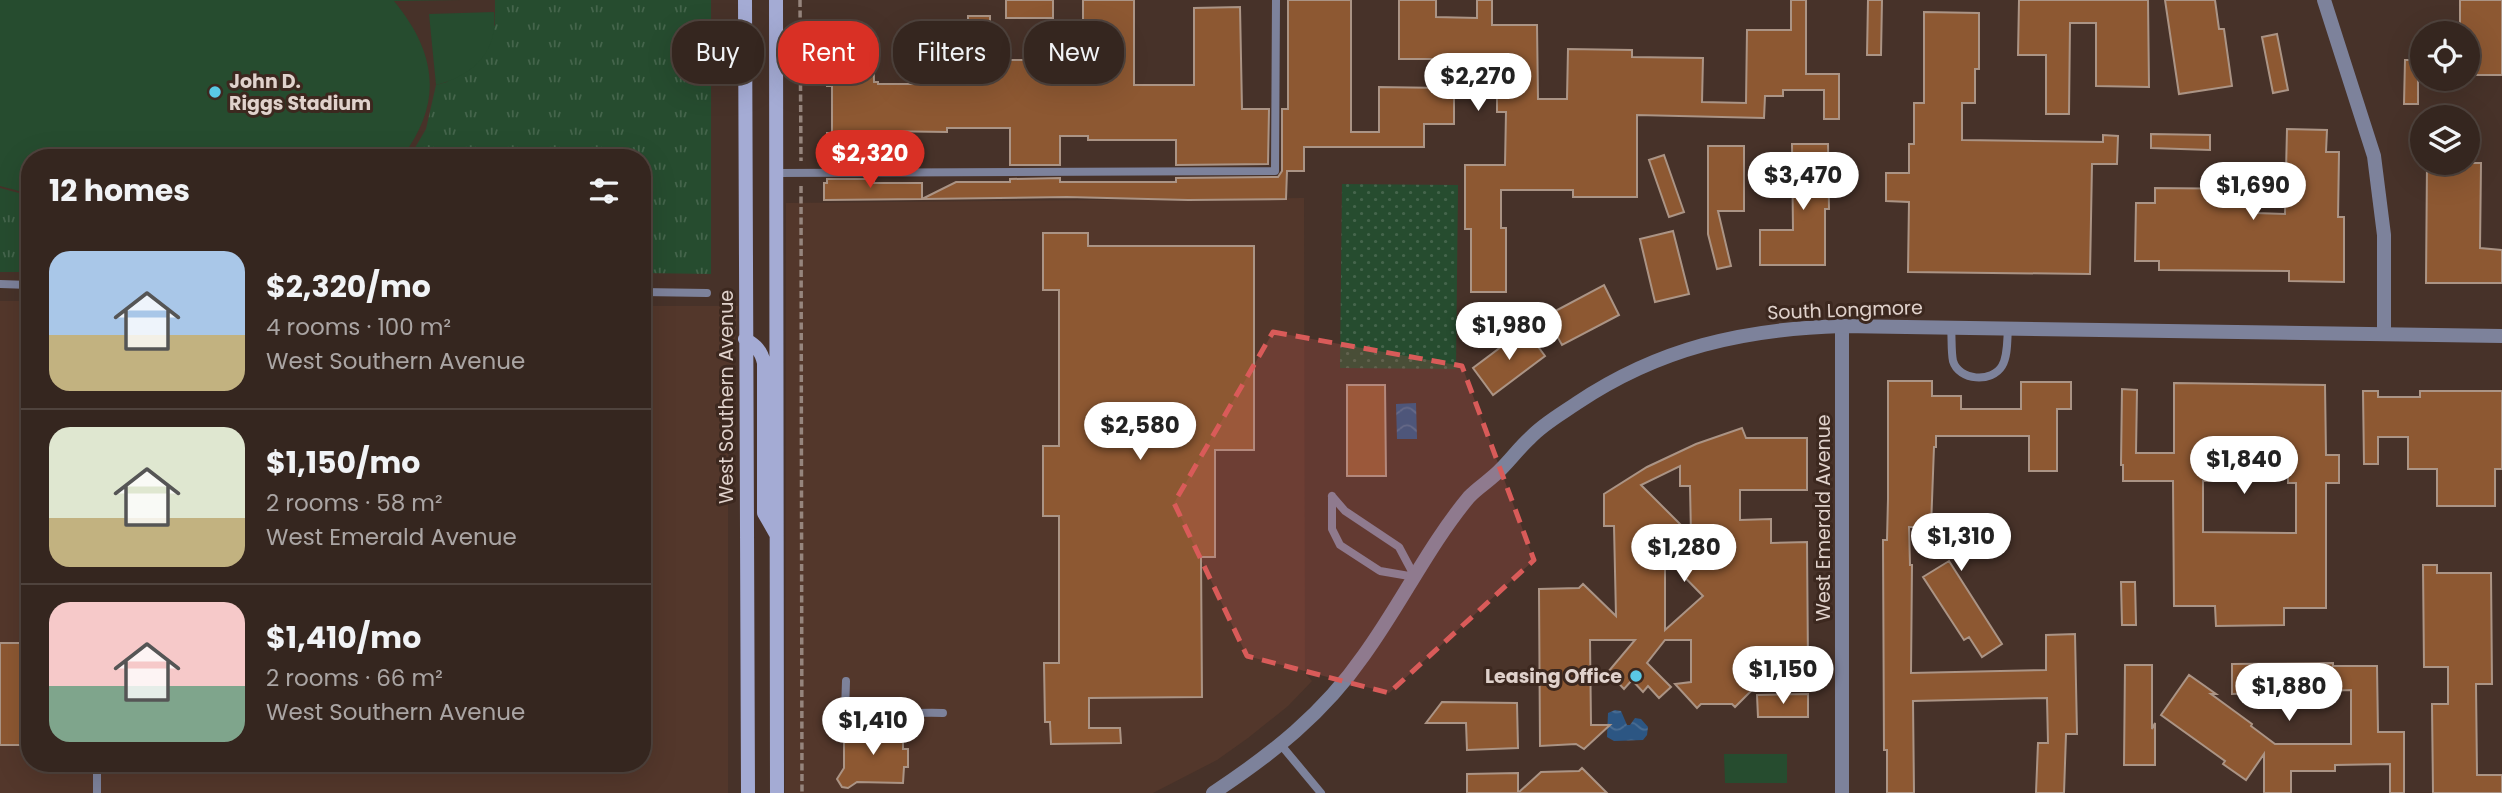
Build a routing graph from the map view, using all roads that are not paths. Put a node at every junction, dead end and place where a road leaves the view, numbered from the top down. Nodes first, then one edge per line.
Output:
1 (745, 0) edge
2 (776, 0) edge
3 (1276, 0) edge
4 (2324, 0) edge
5 (777, 173) junction
6 (0, 284) edge
7 (21, 285) edge
8 (651, 292) edge
9 (707, 293) dead end
10 (1842, 326) junction
11 (1951, 327) junction
12 (2008, 328) junction
13 (2384, 334) junction
14 (2502, 337) edge
15 (745, 339) junction
16 (777, 535) junction
17 (1415, 577) junction
18 (846, 681) dead end
19 (943, 713) dead end
20 (1281, 745) junction
21 (97, 772) edge
22 (97, 793) edge
23 (748, 793) edge
24 (777, 793) edge
25 (1213, 793) edge
26 (1321, 793) edge
27 (1842, 793) edge

1 - 15 main road, West Southern Avenue
2 - 5 main road
3 - 5 lane
4 - 13 street
5 - 16 main road
6 - 7 lane
8 - 9 lane
10 - 11 street, South Longmore
10 - 17 street, South Longmore
10 - 27 street, West Emerald Avenue
11 - 12 street, South Longmore
11 - 12 lane
12 - 13 street, South Longmore
13 - 14 street, South Longmore
15 - 16 main road
15 - 23 main road, West Southern Avenue
16 - 24 main road
17 - 17 lane
17 - 20 street, South Longmore
18 - 19 lane
20 - 25 street, South Longmore
20 - 26 lane
21 - 22 lane

